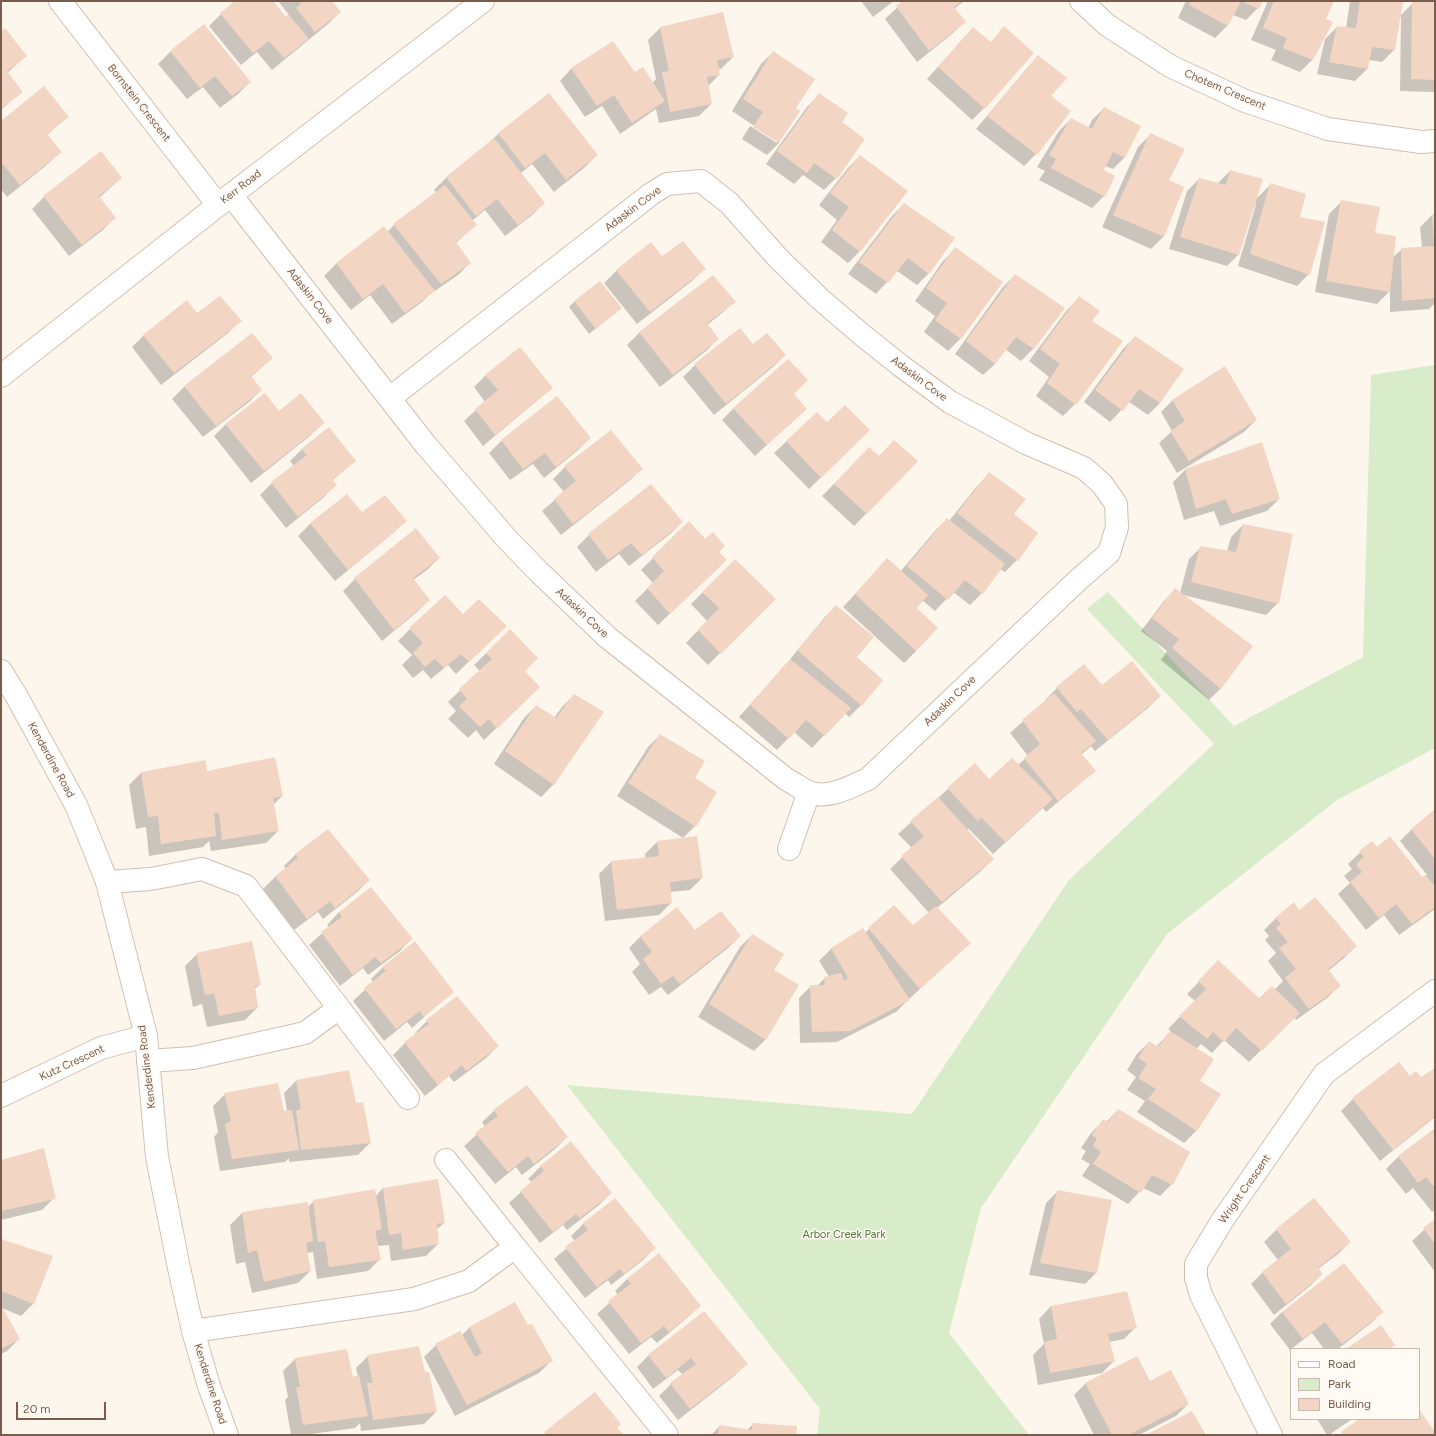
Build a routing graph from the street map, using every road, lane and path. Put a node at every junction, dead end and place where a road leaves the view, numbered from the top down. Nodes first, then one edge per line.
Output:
1 (60, 1) edge
2 (483, 1) edge
3 (1081, 1) edge
4 (1435, 141) edge
5 (224, 200) junction
6 (1, 376) edge
7 (390, 398) junction
8 (1, 671) edge
9 (809, 792) junction
10 (789, 849) dead end
11 (107, 882) junction
12 (1435, 991) edge
13 (339, 1008) junction
14 (146, 1036) junction
15 (148, 1061) junction
16 (1, 1096) edge
17 (408, 1098) dead end
18 (446, 1160) dead end
19 (515, 1247) junction
20 (193, 1331) junction
21 (227, 1435) edge
22 (667, 1435) edge
23 (1271, 1435) edge

1 - 5 street, Bornstein Crescent
2 - 5 street, Kerr Road
3 - 4 street, Chotem Crescent
5 - 6 street, Kerr Road
5 - 7 street, Adaskin Cove
7 - 9 street, Adaskin Cove
7 - 9 street, Adaskin Cove
8 - 11 street, Kenderdine Road
9 - 10 street
11 - 13 street
11 - 14 street, Kenderdine Road
12 - 23 street, Wright Crescent
13 - 15 street
13 - 17 street
14 - 15 street, Kenderdine Road
14 - 16 street, Kutz Crescent
15 - 20 street, Kenderdine Road
18 - 19 street
19 - 20 street
19 - 22 street
20 - 21 street, Kenderdine Road

